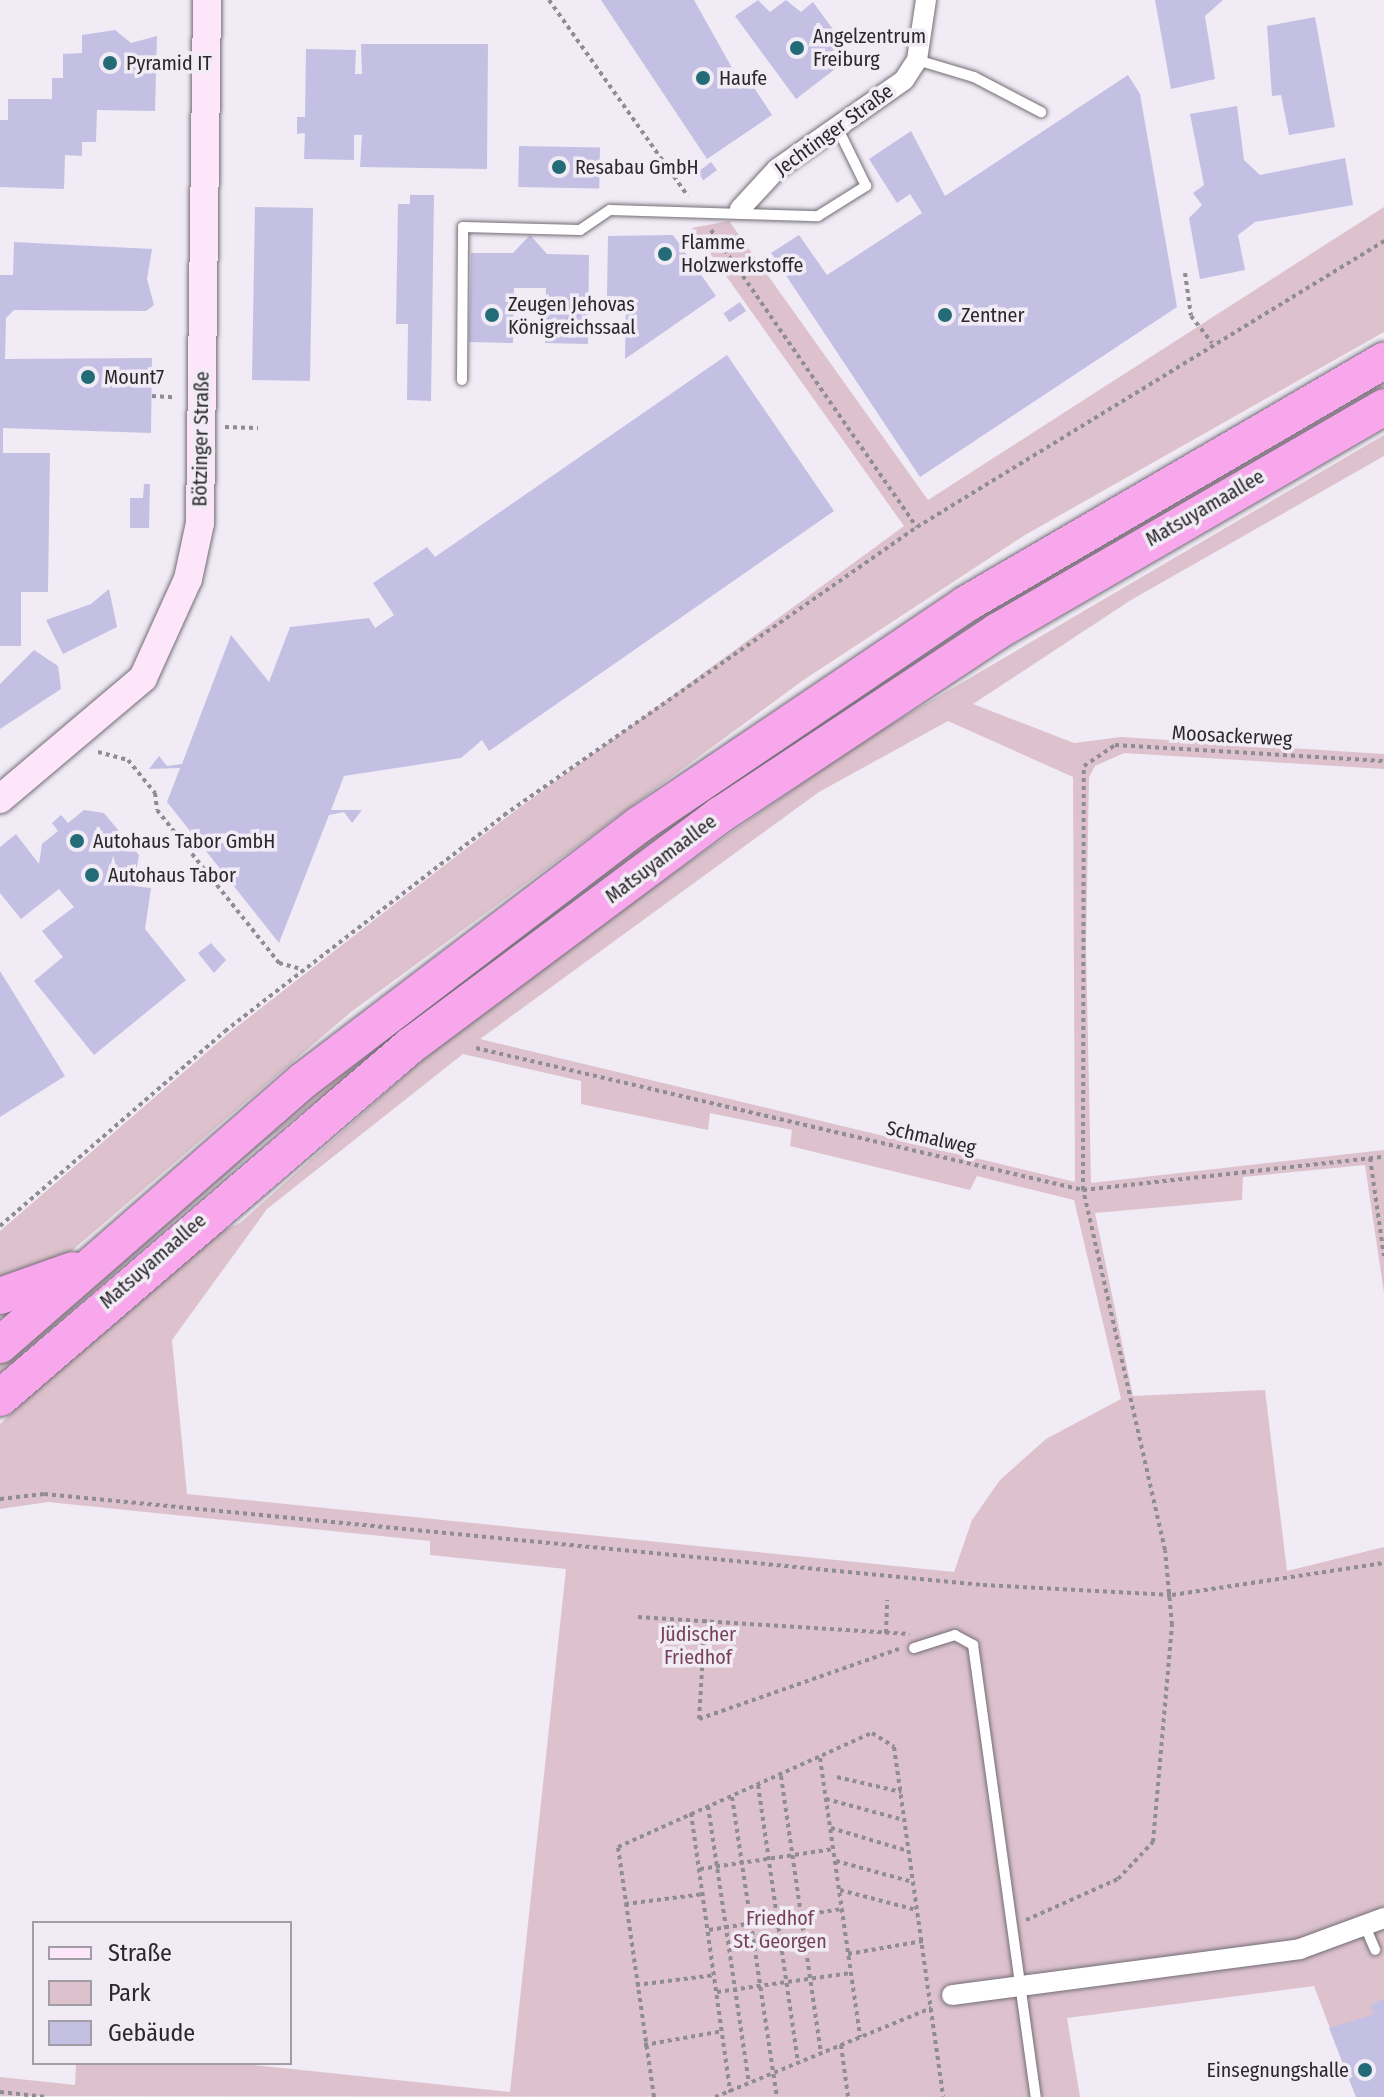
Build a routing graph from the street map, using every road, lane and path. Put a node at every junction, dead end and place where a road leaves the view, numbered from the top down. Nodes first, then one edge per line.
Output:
1 (207, 0) edge
2 (549, 0) edge
3 (926, 0) edge
4 (917, 60) junction
5 (1041, 112) dead end
6 (838, 129) junction
7 (740, 209) junction
8 (699, 212) junction
9 (1384, 241) edge
10 (1185, 273) dead end
11 (1213, 344) junction
12 (1384, 361) edge
13 (462, 380) dead end
14 (152, 396) dead end
15 (174, 397) dead end
16 (1384, 407) edge
17 (225, 427) dead end
18 (258, 428) dead end
19 (917, 527) junction
20 (98, 752) dead end
21 (1384, 761) edge
22 (0, 799) edge
23 (302, 969) junction
24 (476, 1048) dead end
25 (1384, 1157) edge
26 (1370, 1158) junction
27 (1083, 1190) junction
28 (0, 1226) edge
29 (1383, 1238) edge
30 (1384, 1256) edge
31 (89, 1264) junction
32 (0, 1296) edge
33 (0, 1345) edge
34 (0, 1398) edge
35 (0, 1499) edge
36 (1384, 1563) edge
37 (1172, 1595) junction
38 (887, 1600) dead end
39 (638, 1617) dead end
40 (705, 1619) junction
41 (886, 1633) junction
42 (914, 1648) dead end
43 (820, 1758) junction
44 (781, 1776) junction
45 (837, 1777) dead end
46 (758, 1785) junction
47 (901, 1792) junction
48 (732, 1797) junction
49 (826, 1799) junction
50 (708, 1806) junction
51 (691, 1812) junction
52 (904, 1820) junction
53 (831, 1828) junction
54 (834, 1849) junction
55 (908, 1851) junction
56 (794, 1854) junction
57 (768, 1859) junction
58 (836, 1861) junction
59 (741, 1862) junction
60 (718, 1866) junction
61 (700, 1869) junction
62 (913, 1882) junction
63 (840, 1890) junction
64 (704, 1894) junction
65 (625, 1904) junction
66 (842, 1909) junction
67 (916, 1910) junction
68 (801, 1915) junction
69 (776, 1920) junction
70 (1375, 1922) edge
71 (751, 1923) junction
72 (1013, 1926) junction
73 (725, 1927) junction
74 (709, 1930) junction
75 (923, 1941) junction
76 (1375, 1950) dead end
77 (848, 1954) junction
78 (851, 1973) junction
79 (715, 1975) junction
80 (811, 1978) junction
81 (786, 1983) junction
82 (636, 1985) junction
83 (1018, 1985) junction
84 (759, 1987) junction
85 (734, 1990) junction
86 (717, 1992) junction
87 (952, 1995) joint
88 (931, 2008) junction
89 (723, 2031) junction
90 (860, 2037) junction
91 (644, 2045) junction
92 (841, 2045) junction
93 (821, 2052) junction
94 (798, 2062) junction
95 (773, 2072) junction
96 (749, 2082) junction
97 (0, 2092) edge
98 (730, 2092) junction
99 (47, 2097) edge
100 (654, 2097) edge
101 (715, 2097) edge
102 (777, 2097) edge
103 (848, 2097) edge
104 (943, 2097) edge
105 (1036, 2097) edge

1 - 22 street, Bötzinger Straße
2 - 8 path
3 - 4 street
4 - 5 lane
4 - 6 street, Jechtinger Straße
6 - 7 street, Jechtinger Straße
6 - 7 lane
7 - 8 lane
8 - 13 lane
8 - 19 path
9 - 11 path
10 - 11 path
11 - 19 path
12 - 31 highway, Matsuyamaallee
14 - 15 path
16 - 34 highway, Matsuyamaallee
17 - 18 path
19 - 23 path
20 - 23 path
21 - 27 path, Moosackerweg
23 - 28 path
24 - 27 path, Schmalweg
25 - 26 path, Schmalweg
26 - 27 path, Schmalweg
26 - 29 path
27 - 37 path
29 - 30 path
31 - 32 highway
31 - 33 highway, Matsuyamaallee
35 - 37 path
36 - 37 path
37 - 72 path
38 - 41 path
39 - 40 path
40 - 41 path
40 - 41 path
42 - 72 lane
43 - 44 path
43 - 47 path
43 - 49 path
44 - 46 path
44 - 56 path
45 - 47 path
46 - 48 path
46 - 57 path
47 - 52 path
48 - 50 path
48 - 59 path
49 - 52 path
49 - 53 path
50 - 51 path
50 - 60 path
51 - 61 path
51 - 65 path
52 - 55 path
53 - 54 path
53 - 55 path
54 - 56 path
54 - 58 path
55 - 62 path
56 - 57 path
56 - 68 path
57 - 59 path
57 - 69 path
58 - 62 path
58 - 63 path
59 - 60 path
59 - 71 path
60 - 61 path
60 - 73 path
61 - 64 path
62 - 67 path
63 - 66 path
63 - 67 path
64 - 65 path
64 - 74 path
65 - 82 path
66 - 68 path
66 - 77 path
67 - 75 path
68 - 69 path
68 - 80 path
69 - 71 path
69 - 81 path
70 - 76 lane
70 - 83 street
71 - 73 path
71 - 84 path
72 - 83 lane
73 - 74 path
73 - 85 path
74 - 79 path
75 - 77 path
75 - 88 path
77 - 78 path
78 - 80 path
78 - 90 path
79 - 82 path
79 - 86 path
80 - 81 path
80 - 93 path
81 - 84 path
81 - 94 path
82 - 91 path
83 - 87 street
83 - 105 lane
84 - 85 path
84 - 95 path
85 - 86 path
85 - 96 path
86 - 89 path
87 - 88 path
88 - 90 path
88 - 104 path
89 - 91 path
89 - 98 path
90 - 92 path
91 - 100 path
92 - 93 path
92 - 103 path
93 - 94 path
94 - 95 path
95 - 96 path
95 - 102 path
96 - 98 path
97 - 99 path
98 - 101 path

